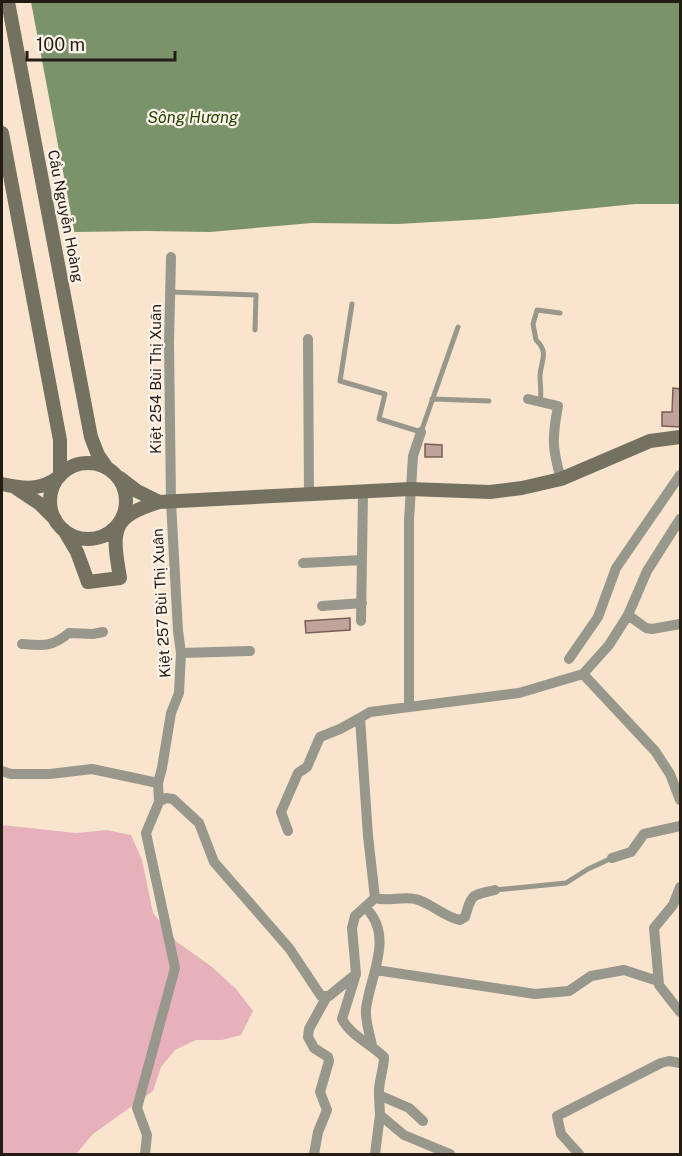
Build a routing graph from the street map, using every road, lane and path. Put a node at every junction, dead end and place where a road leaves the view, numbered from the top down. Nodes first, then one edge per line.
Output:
1 (8, 2) edge
2 (16, 2) edge
3 (2, 133) edge
4 (2, 177) edge
5 (171, 256) dead end
6 (170, 292) junction
7 (352, 304) dead end
8 (71, 311) junction
9 (560, 313) dead end
10 (32, 314) junction
11 (458, 327) dead end
12 (255, 330) dead end
13 (308, 339) dead end
14 (432, 399) junction
15 (528, 399) dead end
16 (489, 401) dead end
17 (540, 402) junction
18 (421, 432) junction
19 (681, 437) edge
20 (112, 472) junction
21 (681, 475) edge
22 (60, 476) junction
23 (561, 479) junction
24 (8, 485) edge
25 (410, 489) junction
26 (363, 493) junction
27 (309, 494) junction
28 (165, 502) junction
29 (681, 519) edge
30 (118, 524) junction
31 (60, 525) junction
32 (362, 560) junction
33 (303, 563) dead end
34 (362, 603) junction
35 (322, 606) dead end
36 (628, 615) junction
37 (361, 621) dead end
38 (681, 624) edge
39 (103, 632) dead end
40 (22, 644) dead end
41 (250, 651) dead end
42 (181, 652) junction
43 (569, 659) dead end
44 (583, 674) junction
45 (410, 707) junction
46 (360, 717) junction
47 (2, 771) edge
48 (158, 783) junction
49 (681, 800) edge
50 (159, 802) junction
51 (681, 826) edge
52 (288, 831) dead end
53 (612, 858) joint
54 (681, 887) edge
55 (495, 890) joint
56 (375, 898) junction
57 (365, 907) junction
58 (376, 970) junction
59 (356, 974) junction
60 (658, 981) junction
61 (326, 998) junction
62 (681, 1012) edge
63 (372, 1046) junction
64 (681, 1063) edge
65 (379, 1095) junction
66 (380, 1115) junction
67 (423, 1121) dead end
68 (145, 1155) edge
69 (314, 1155) edge
70 (375, 1155) edge
71 (450, 1155) edge
72 (579, 1155) edge

1 - 8 main road, Cầu Nguyễn Hoàng
2 - 8 main road, Cầu Nguyễn Hoàng
3 - 10 main road
4 - 10 main road
5 - 6 street, Kiệt 254 Bùi Thị Xuân
6 - 12 lane
6 - 28 street, Kiệt 254 Bùi Thị Xuân
7 - 18 lane
8 - 20 main road, Cầu Nguyễn Hoàng
9 - 17 lane
10 - 22 main road
11 - 14 lane
13 - 27 street
14 - 16 lane
14 - 18 lane
15 - 17 street
17 - 23 street
18 - 25 street
19 - 23 main road
20 - 22 main road
20 - 28 main road
20 - 30 main road
21 - 43 street
22 - 24 main road
22 - 31 main road
23 - 25 main road
24 - 31 main road
25 - 26 main road
25 - 45 street
26 - 27 main road
26 - 32 street
27 - 28 main road
28 - 30 main road
28 - 42 street, Kiệt 257 Bùi Thị Xuân
29 - 36 street
30 - 31 main road
30 - 31 main road
32 - 33 street
32 - 34 street
34 - 35 street
34 - 37 street
36 - 38 street
36 - 44 street
39 - 40 street
41 - 42 street
42 - 48 street, Kiệt 257 Bùi Thị Xuân
44 - 45 street
44 - 49 street
45 - 46 street
46 - 52 street
46 - 56 street
47 - 48 street
48 - 50 street, Kiệt 257 Bùi Thị Xuân
50 - 61 street
50 - 68 street, Kiệt 257 Bùi Thị Xuân
51 - 53 street
53 - 55 lane
54 - 60 street
55 - 56 street
56 - 57 street
57 - 58 street
57 - 59 street
58 - 60 street
58 - 63 street
59 - 61 street
59 - 63 street
60 - 62 street
61 - 69 street
63 - 65 street
64 - 72 street
65 - 66 street
65 - 67 street
66 - 70 street
66 - 71 street

